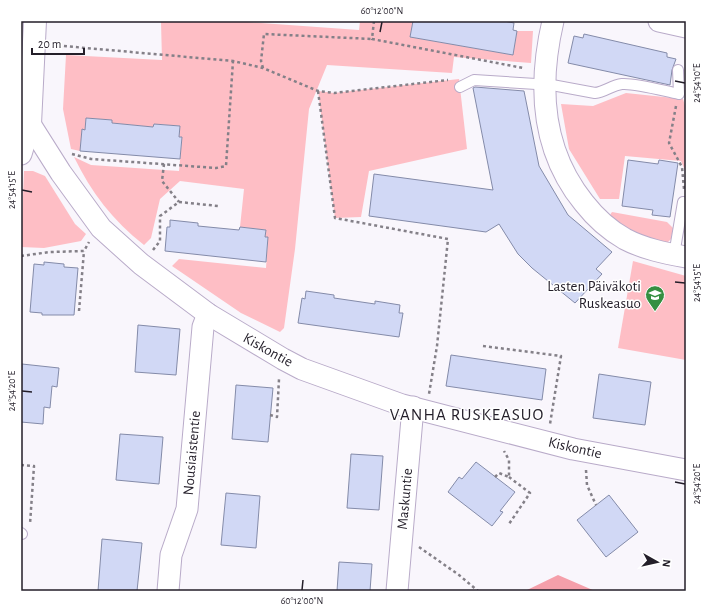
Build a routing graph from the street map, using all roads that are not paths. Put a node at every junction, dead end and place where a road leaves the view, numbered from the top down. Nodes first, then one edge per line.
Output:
1 (35, 21) edge
2 (553, 21) edge
3 (659, 21) edge
4 (686, 27) edge
5 (678, 70) dead end
6 (545, 77) junction
7 (460, 87) road end
8 (30, 124) junction
9 (21, 154) edge
10 (683, 202) road end
11 (680, 256) edge
12 (208, 314) junction
13 (421, 403) junction
14 (686, 470) edge
15 (168, 591) edge
16 (397, 591) edge

1 - 8 street
2 - 6 street
3 - 4 street
5 - 6 lane
6 - 7 lane
6 - 11 street
8 - 9 street
8 - 12 street, Kiskontie
10 - 11 lane
12 - 13 street, Kiskontie
12 - 15 street, Nousiaistentie
13 - 14 street, Kiskontie
13 - 16 street, Maskuntie

